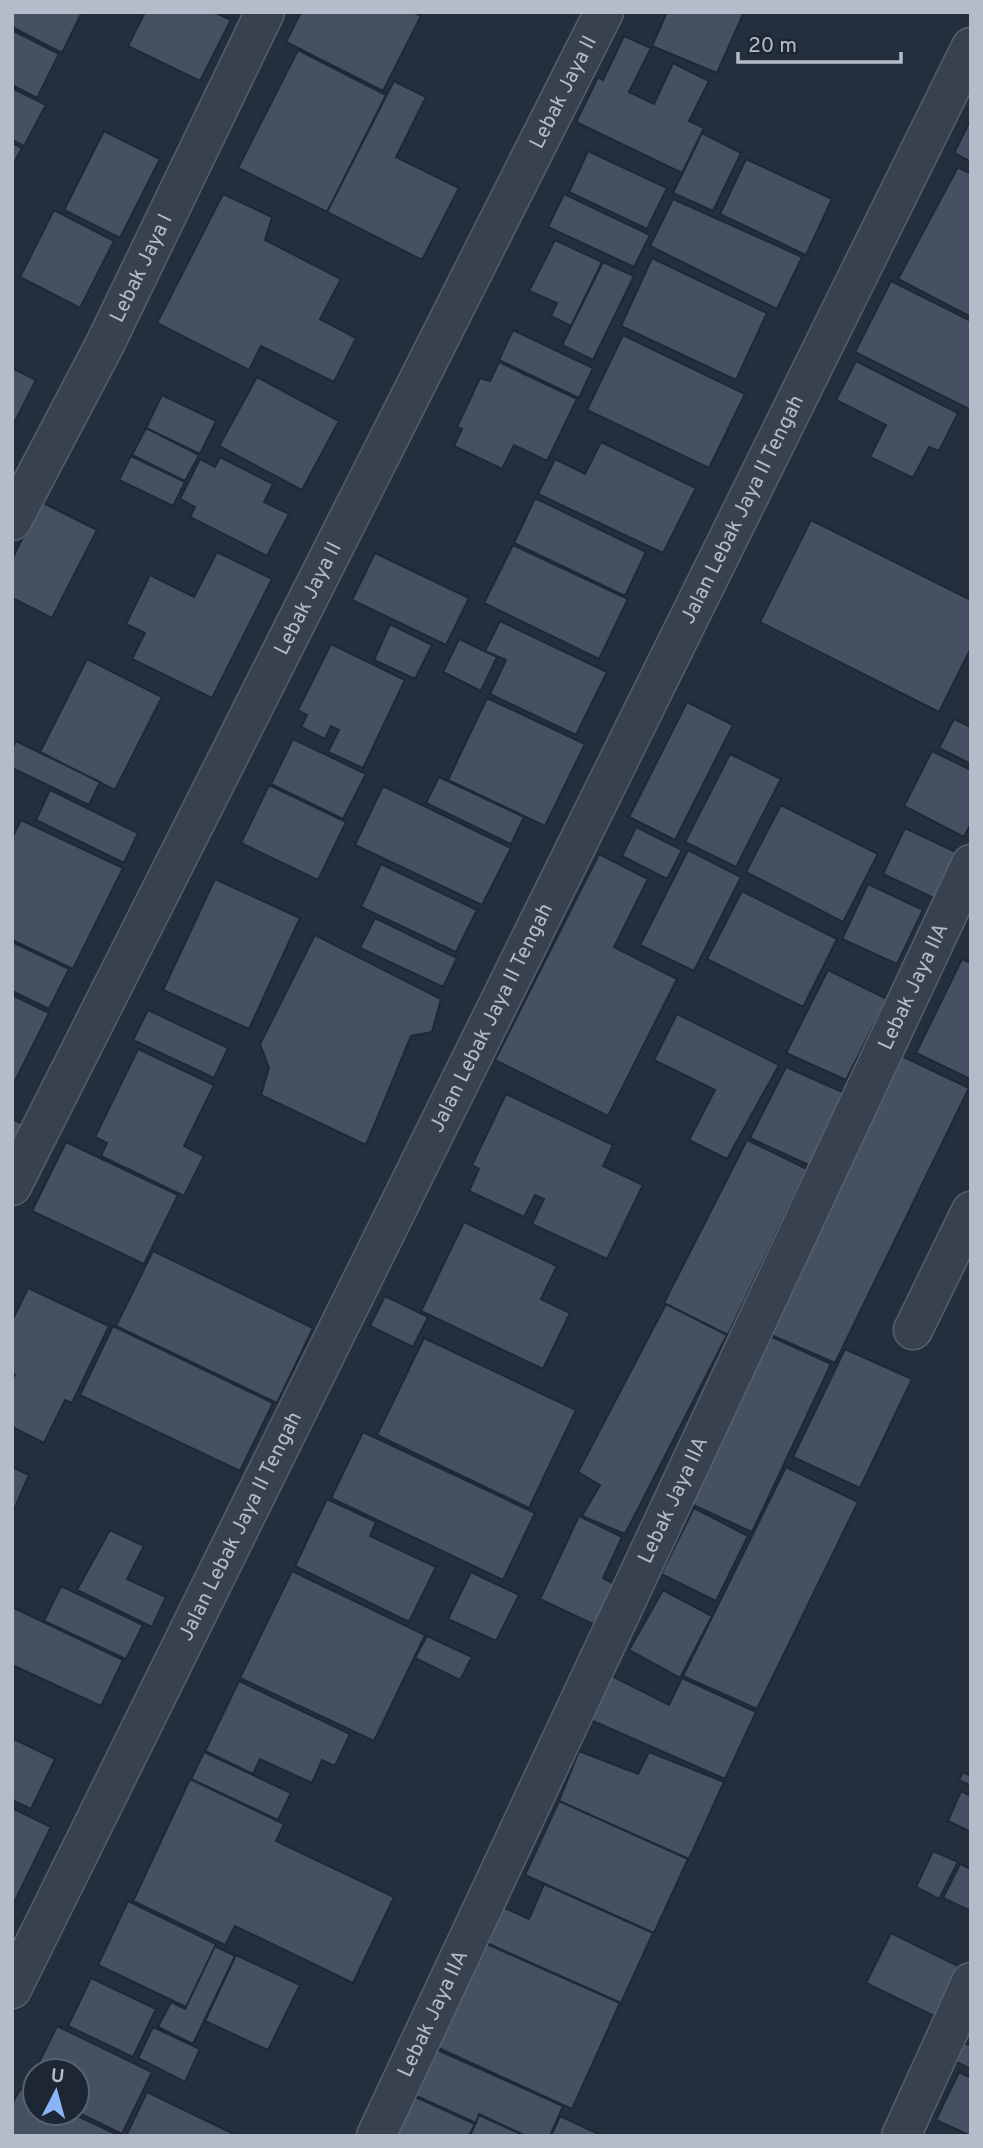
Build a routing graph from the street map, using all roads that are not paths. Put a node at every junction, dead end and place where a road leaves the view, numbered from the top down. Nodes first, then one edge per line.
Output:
1 (265, 12) edge
2 (604, 12) edge
3 (971, 47) edge
4 (12, 521) edge
5 (971, 864) edge
6 (12, 1186) edge
7 (971, 1211) edge
8 (913, 1331) dead end
9 (971, 1982) edge
10 (12, 1989) edge
11 (376, 2136) edge
12 (901, 2136) edge

1 - 4 street, Lebak Jaya I
2 - 6 street, Lebak Jaya II
3 - 10 street, Jalan Lebak Jaya II Tengah
5 - 11 street, Lebak Jaya IIA
7 - 8 street
9 - 12 street

